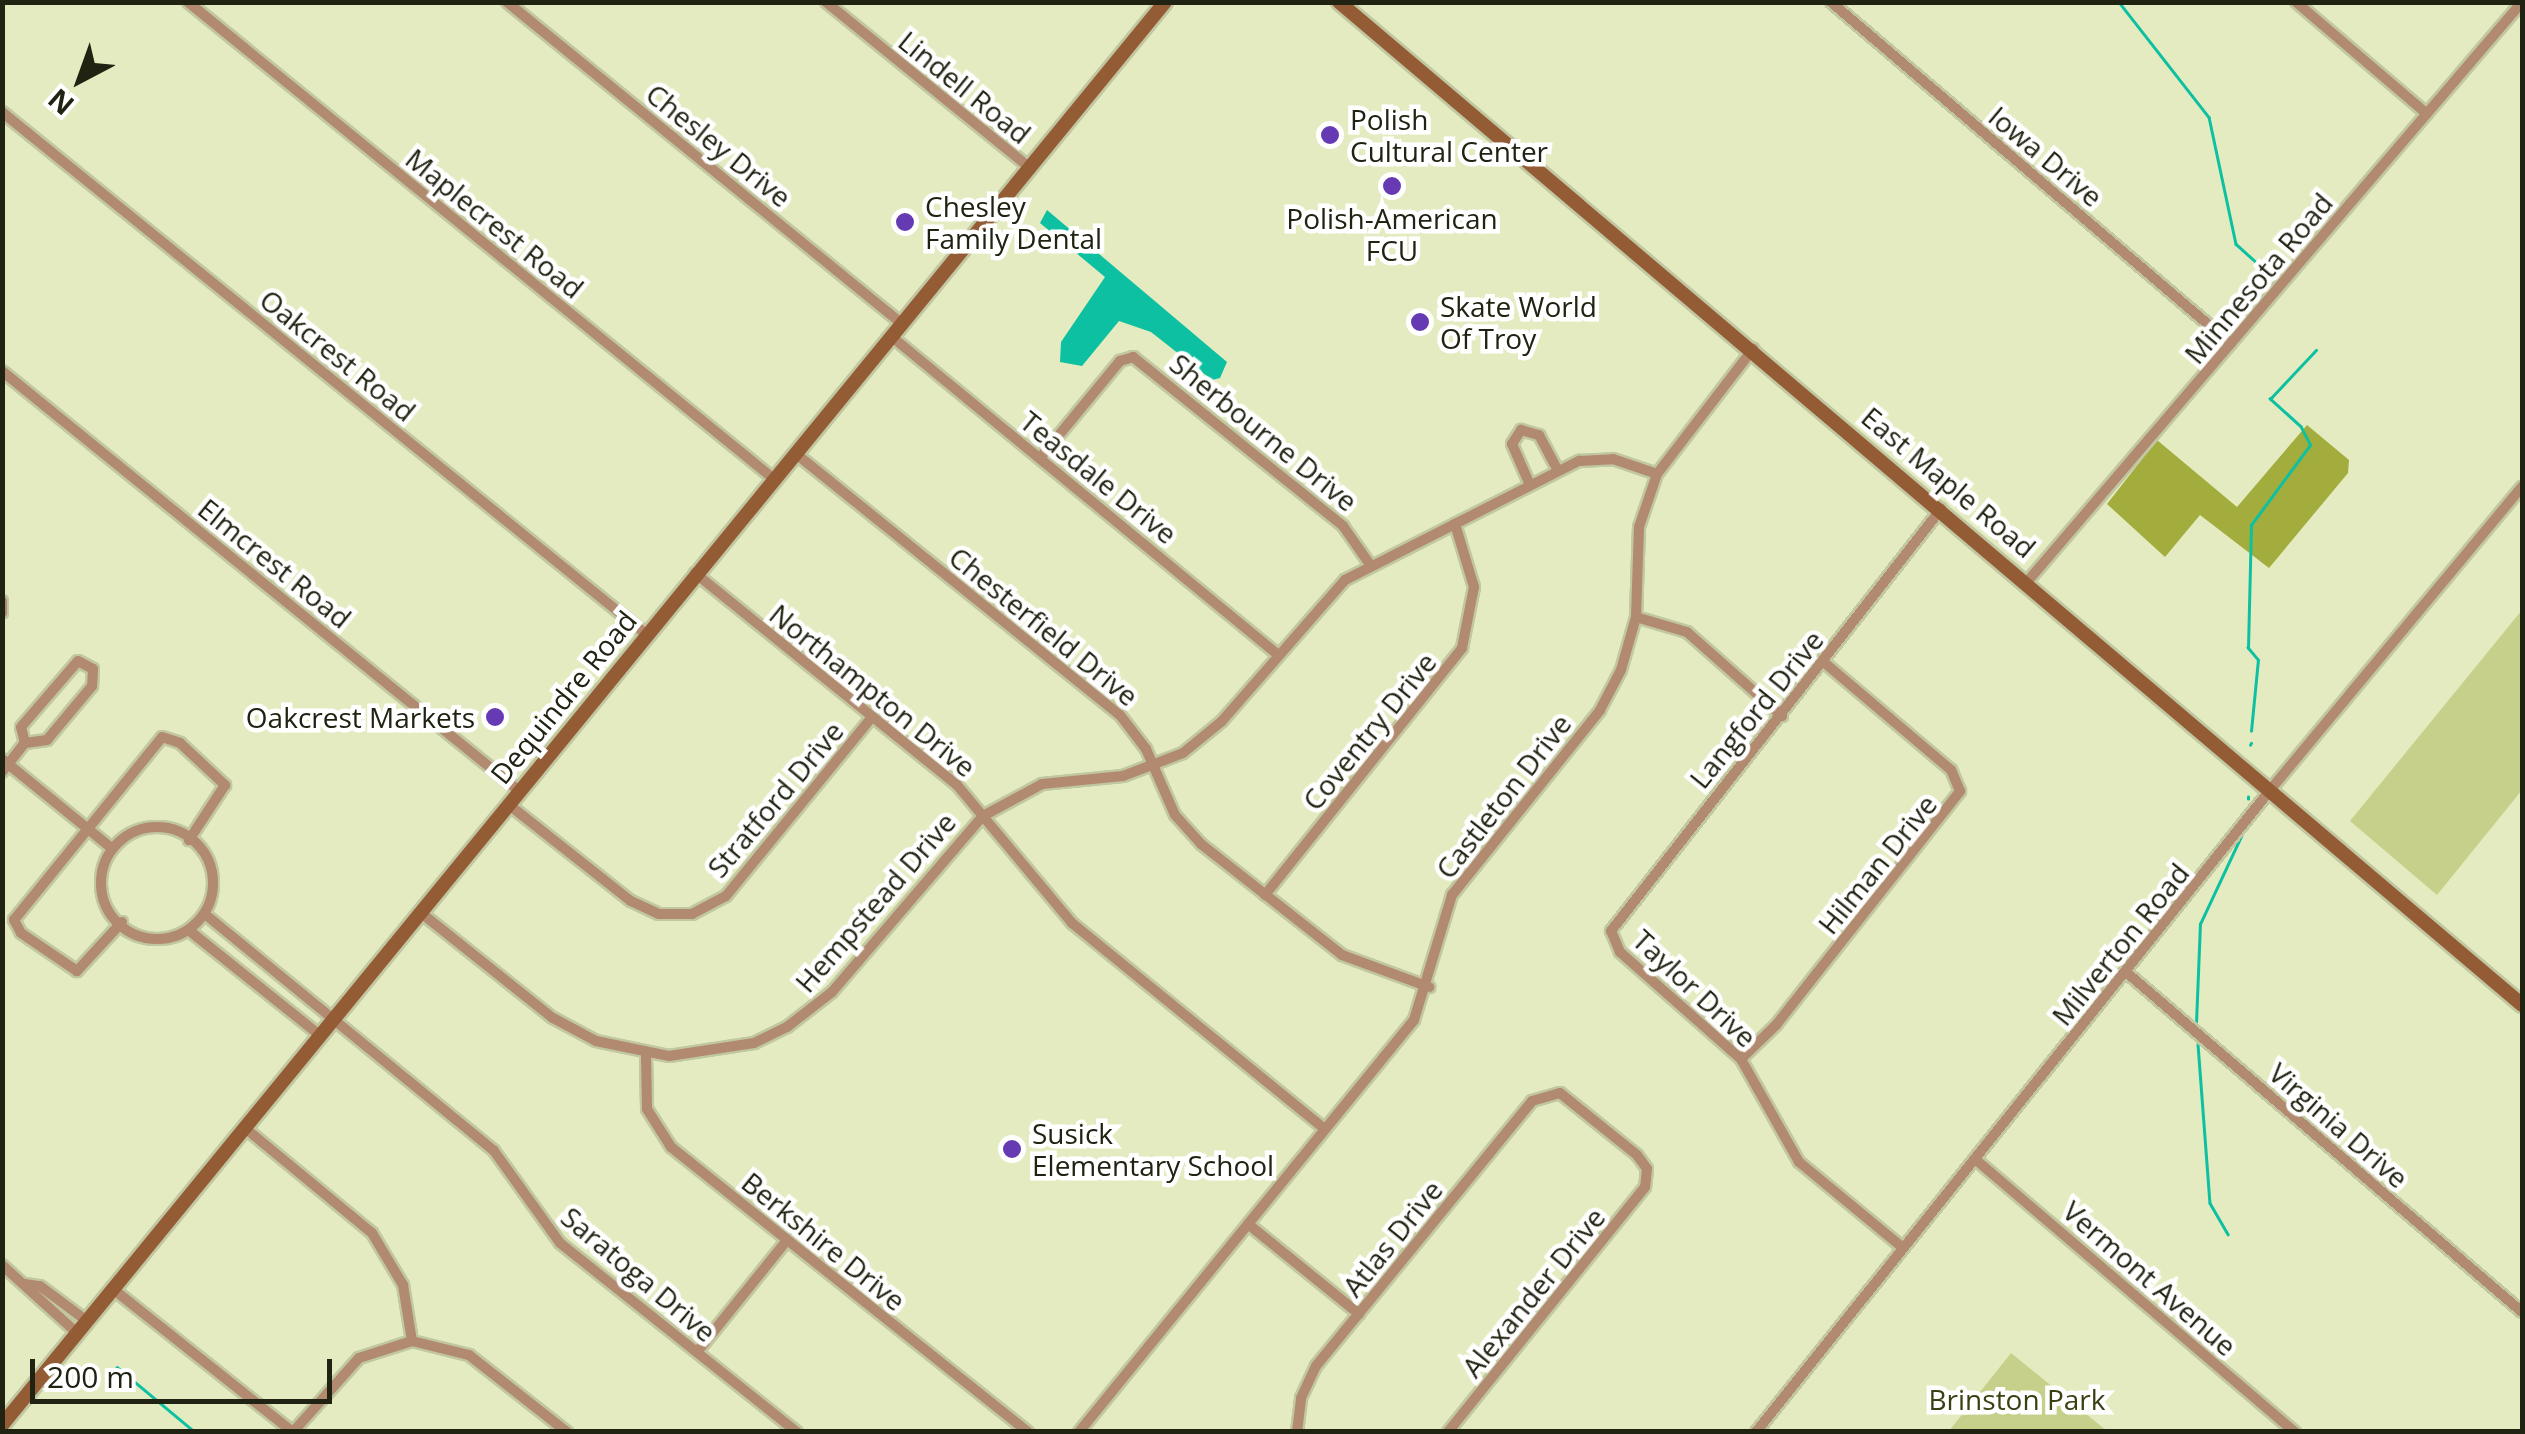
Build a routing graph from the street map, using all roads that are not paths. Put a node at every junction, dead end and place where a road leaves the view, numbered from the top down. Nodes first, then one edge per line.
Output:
1 (188, 2) edge
2 (507, 2) edge
3 (826, 2) edge
4 (1165, 2) edge
5 (1338, 2) edge
6 (1831, 2) edge
7 (2296, 2) edge
8 (2522, 2) edge
9 (2, 112) edge
10 (2427, 114) junction
11 (1030, 168) junction
12 (902, 323) junction
13 (891, 336) junction
14 (2232, 344) junction
15 (1753, 348) junction
16 (2, 370) edge
17 (796, 453) junction
18 (1040, 458) junction
19 (1558, 470) junction
20 (1657, 474) junction
21 (774, 480) junction
22 (1530, 485) junction
23 (2522, 488) edge
24 (2518, 503) edge
25 (1941, 509) junction
26 (1454, 524) junction
27 (1371, 566) junction
28 (695, 573) junction
29 (2027, 582) junction
30 (2, 601) edge
31 (2, 613) edge
32 (1636, 617) junction
33 (646, 634) junction
34 (1277, 654) junction
35 (1825, 663) junction
36 (1782, 716) junction
37 (872, 717) junction
38 (25, 744) junction
39 (5, 765) edge
40 (1152, 767) junction
41 (2271, 789) junction
42 (518, 790) junction
43 (508, 804) junction
44 (983, 816) junction
45 (84, 827) junction
46 (188, 840) junction
47 (108, 846) junction
48 (1265, 895) junction
49 (420, 912) junction
50 (122, 922) junction
51 (199, 924) junction
52 (1611, 938) joint
53 (2126, 972) junction
54 (1429, 987) junction
55 (2522, 1004) edge
56 (334, 1021) junction
57 (320, 1036) junction
58 (646, 1054) junction
59 (1741, 1058) junction
60 (1552, 1092) joint
61 (244, 1128) junction
62 (1325, 1128) junction
63 (1975, 1159) junction
64 (1248, 1224) junction
65 (787, 1240) junction
66 (1903, 1248) junction
67 (2, 1265) edge
68 (113, 1289) junction
69 (2522, 1312) edge
70 (1359, 1314) junction
71 (82, 1327) junction
72 (412, 1341) junction
73 (697, 1352) junction
74 (2, 1425) edge
75 (293, 1432) edge
76 (567, 1432) edge
77 (797, 1432) edge
78 (1028, 1432) edge
79 (1079, 1432) edge
80 (1297, 1432) edge
81 (1448, 1432) edge
82 (1756, 1432) edge
83 (2295, 1432) edge

1 - 21 street, Maplecrest Road
2 - 12 street, Chesley Drive
3 - 11 street, Lindell Road
4 - 11 main road, Dequindre Road
5 - 15 main road, East Maple Road
6 - 14 street, Iowa Drive
7 - 10 street
8 - 10 street, Minnesota Road
9 - 33 street, Oakcrest Road
10 - 14 street, Minnesota Road
11 - 12 main road, Dequindre Road
12 - 13 main road, Dequindre Road
13 - 17 main road, Dequindre Road
13 - 18 street, Teasdale Drive
14 - 29 street, Minnesota Road
15 - 20 street, Castleton Drive
15 - 25 main road, East Maple Road
16 - 42 street, Elmcrest Road
17 - 21 main road, Dequindre Road
17 - 40 street, Chesterfield Drive
18 - 27 street, Sherbourne Drive
18 - 34 street, Teasdale Drive
19 - 20 street, Hempstead Drive
19 - 22 street, Hempstead Drive
19 - 22 street
20 - 32 street, Castleton Drive
21 - 28 main road, Dequindre Road
22 - 26 street, Hempstead Drive
23 - 24 street, Milverton Road
24 - 41 street, Milverton Road
25 - 29 main road, East Maple Road
25 - 35 street, Langford Drive
26 - 27 street, Hempstead Drive
26 - 48 street, Coventry Drive
27 - 34 street, Hempstead Drive
28 - 33 main road, Dequindre Road
28 - 37 street, Northampton Drive
29 - 41 main road, East Maple Road
30 - 31 street
32 - 36 street
32 - 54 street, Castleton Drive
33 - 42 main road, Dequindre Road
34 - 40 street, Hempstead Drive
35 - 36 street, Langford Drive
35 - 59 street, Hilman Drive
36 - 52 street, Langford Drive
37 - 43 street, Stratford Drive
37 - 44 street, Northampton Drive
38 - 38 street
38 - 39 street
39 - 45 street
40 - 44 street, Hempstead Drive
40 - 48 street, Chesterfield Drive
41 - 53 street, Milverton Road
41 - 55 main road, East Maple Road
42 - 43 main road, Dequindre Road
43 - 49 main road, Dequindre Road
44 - 58 street, Hempstead Drive
44 - 62 street, Northampton Drive
45 - 46 street
45 - 47 street
45 - 50 street
46 - 47 street
46 - 51 street
47 - 50 street
48 - 54 street, Chesterfield Drive
49 - 56 main road, Dequindre Road
49 - 58 street, Hempstead Drive
50 - 51 street
51 - 56 street, Saratoga Drive
51 - 57 street
52 - 59 street, Taylor Drive
53 - 63 street, Milverton Road
53 - 69 street, Virginia Drive
54 - 62 street, Castleton Drive
56 - 57 main road, Dequindre Road
56 - 73 street, Saratoga Drive
57 - 61 main road, Dequindre Road
58 - 65 street, Berkshire Drive
59 - 66 street, Taylor Drive
60 - 70 street, Atlas Drive
60 - 81 street, Alexander Drive
61 - 68 main road, Dequindre Road
61 - 72 street
62 - 64 street, Castleton Drive
63 - 66 street, Milverton Road
63 - 83 street, Vermont Avenue
64 - 70 street
64 - 79 street, Castleton Drive
65 - 73 street
65 - 78 street, Berkshire Drive
66 - 82 street, Milverton Road
67 - 71 street
68 - 71 main road, Dequindre Road
68 - 75 street
70 - 80 street, Atlas Drive
71 - 74 main road, Dequindre Road
72 - 75 street
72 - 76 street
73 - 77 street, Saratoga Drive

